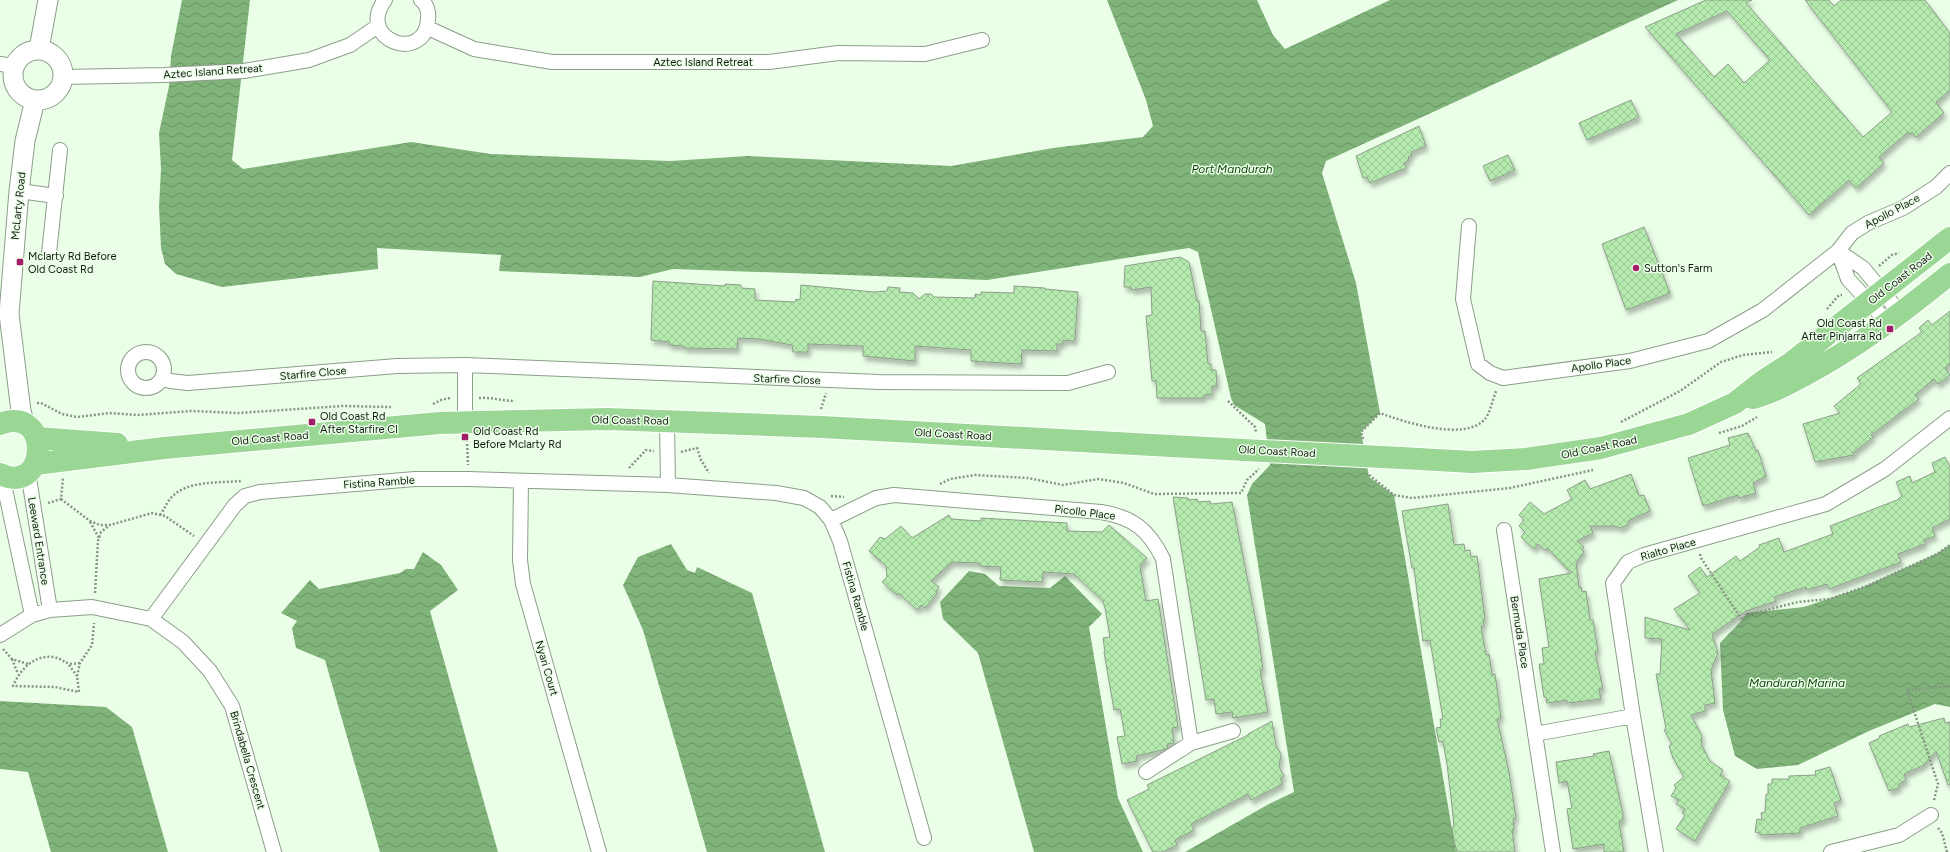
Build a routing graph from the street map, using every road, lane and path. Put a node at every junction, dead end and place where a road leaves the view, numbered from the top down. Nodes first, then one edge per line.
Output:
1 (48, 0) edge
2 (385, 0) edge
3 (421, 0) edge
4 (378, 26) junction
5 (428, 28) junction
6 (982, 40) dead end
7 (39, 49) junction
8 (7, 65) edge
9 (63, 77) junction
10 (35, 100) junction
11 (60, 150) dead end
12 (1950, 173) edge
13 (19, 191) junction
14 (56, 196) junction
15 (1469, 226) dead end
16 (1950, 238) edge
17 (1838, 251) junction
18 (1904, 252) dead end
19 (49, 253) dead end
20 (1950, 274) edge
21 (1868, 275) junction
22 (1855, 287) junction
23 (1876, 296) junction
24 (8, 314) junction
25 (1823, 314) dead end
26 (1894, 318) junction
27 (0, 342) edge
28 (1774, 351) dead end
29 (465, 365) junction
30 (1108, 372) dead end
31 (162, 378) dead end
32 (464, 399) junction
33 (518, 401) dead end
34 (1228, 401) dead end
35 (20, 403) junction
36 (1735, 403) junction
37 (431, 405) dead end
38 (398, 408) dead end
39 (815, 409) dead end
40 (828, 409) dead end
41 (1950, 418) edge
42 (667, 421) junction
43 (0, 424) edge
44 (1616, 424) dead end
45 (31, 431) junction
46 (466, 431) junction
47 (1250, 441) junction
48 (1355, 441) dead end
49 (1363, 441) dead end
50 (164, 448) junction
51 (659, 451) dead end
52 (675, 452) dead end
53 (468, 467) dead end
54 (1261, 467) dead end
55 (32, 468) junction
56 (626, 470) dead end
57 (714, 474) dead end
58 (1, 475) edge
59 (522, 481) junction
60 (938, 485) dead end
61 (668, 486) junction
62 (828, 496) dead end
63 (846, 496) dead end
64 (61, 499) dead end
65 (830, 520) junction
66 (90, 521) junction
67 (110, 525) junction
68 (1504, 530) dead end
69 (99, 538) junction
70 (1697, 541) junction
71 (206, 545) junction
72 (1950, 545) edge
73 (95, 594) dead end
74 (50, 610) junction
75 (32, 615) junction
76 (150, 619) junction
77 (95, 620) dead end
78 (1, 642) edge
79 (12, 659) junction
80 (80, 663) junction
81 (28, 664) junction
82 (69, 665) junction
83 (18, 674) junction
84 (77, 676) junction
85 (1950, 686) edge
86 (1633, 716) junction
87 (1233, 731) dead end
88 (1535, 734) junction
89 (1191, 744) junction
90 (1146, 772) dead end
91 (1930, 816) junction
92 (924, 838) dead end
93 (274, 852) edge
94 (599, 852) edge
95 (1553, 852) edge
96 (1656, 852) edge
97 (1831, 852) edge
98 (1947, 852) edge

1 - 7 street
2 - 4 street
3 - 5 street
4 - 5 street
4 - 9 street, Aztec Island Retreat
5 - 6 street, Aztec Island Retreat
7 - 8 street
7 - 9 street
8 - 10 street
9 - 10 street
10 - 13 street, McLarty Road
11 - 14 street
12 - 17 street, Apollo Place
13 - 14 street
13 - 24 street, McLarty Road
14 - 19 street
15 - 17 street, Apollo Place
16 - 23 main road, Old Coast Road
17 - 21 street
17 - 22 street
18 - 21 path
20 - 26 main road, Old Coast Road
21 - 23 street
22 - 23 street
22 - 25 path
23 - 26 street
23 - 36 main road, Old Coast Road
24 - 27 street, McLarty Road
24 - 35 street, McLarty Road
26 - 36 main road, Old Coast Road
28 - 44 path
29 - 30 street, Starfire Close
29 - 31 street, Starfire Close
29 - 32 street
32 - 33 path
32 - 37 path
32 - 46 street
34 - 47 path
35 - 38 path
35 - 45 street, McLarty Road
36 - 47 main road, Old Coast Road, bridge
39 - 40 path
41 - 70 street, Rialto Place
42 - 46 main road, Old Coast Road
42 - 47 main road, Old Coast Road
42 - 61 street
43 - 45 main road, Old Coast Road
45 - 50 main road, Old Coast Road
45 - 55 main road
46 - 50 main road, Old Coast Road
46 - 53 path
48 - 49 path
50 - 55 main road, Old Coast Road
51 - 56 path
52 - 57 path
54 - 60 path
55 - 58 main road, Old Coast Road
55 - 74 street, Leeward Entrance
58 - 75 street, Leeward Entrance
59 - 61 street, Fistina Ramble
59 - 71 street, Fistina Ramble
59 - 94 street, Nyari Court
61 - 65 street, Fistina Ramble
62 - 63 path
64 - 66 path
65 - 89 street, Picollo Place
65 - 92 street, Fistina Ramble
66 - 67 path
66 - 69 path
67 - 69 path
67 - 71 path
68 - 88 street, Bermuda Place
69 - 73 path
70 - 72 path
70 - 86 street, Rialto Place
71 - 76 street, Fistina Ramble
74 - 75 street, Brindabella Crescent
74 - 76 street, Brindabella Crescent
75 - 78 street, Brindabella Crescent
76 - 93 street, Brindabella Crescent
77 - 80 path
78 - 79 path
79 - 81 path
79 - 83 path
80 - 82 path
80 - 84 path
81 - 82 path
81 - 83 path
82 - 84 path
83 - 84 path
85 - 91 path
86 - 88 street
86 - 96 street, Rialto Place
87 - 89 street
88 - 95 street, Bermuda Place
89 - 90 street
91 - 97 street
91 - 98 path

